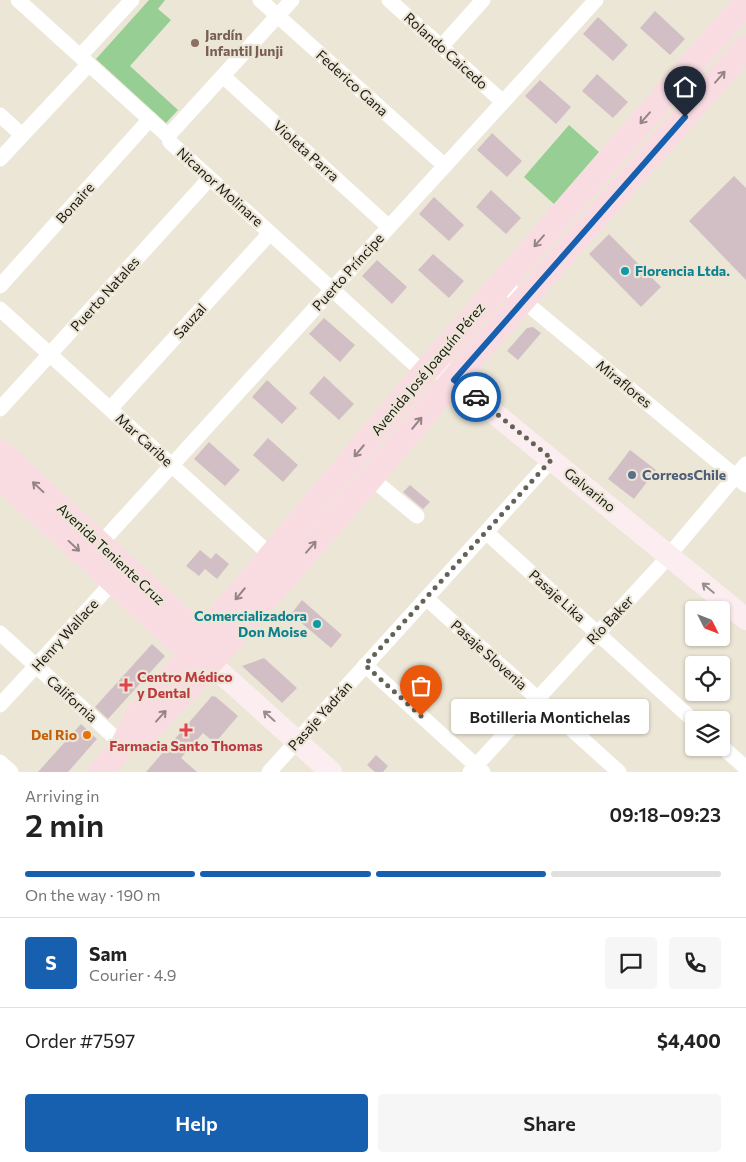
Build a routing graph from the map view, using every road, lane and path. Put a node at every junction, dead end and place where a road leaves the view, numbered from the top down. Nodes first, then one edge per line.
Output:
1 (18, 0) edge
2 (132, 0) edge
3 (260, 0) edge
4 (292, 0) edge
5 (389, 0) edge
6 (483, 0) edge
7 (596, 0) edge
8 (746, 2) edge
9 (278, 16) junction
10 (441, 46) junction
11 (746, 47) edge
12 (84, 60) junction
13 (223, 76) junction
14 (503, 102) junction
15 (0, 115) edge
16 (150, 119) junction
17 (22, 135) junction
18 (168, 136) junction
19 (0, 159) edge
20 (445, 166) junction
21 (210, 178) junction
22 (591, 181) junction
23 (612, 200) junction
24 (389, 227) junction
25 (270, 233) junction
26 (502, 284) junction
27 (0, 286) edge
28 (332, 290) junction
29 (522, 302) junction
30 (0, 309) edge
31 (50, 354) junction
32 (428, 368) junction
33 (454, 380) junction
34 (0, 409) edge
35 (110, 409) junction
36 (0, 452) edge
37 (552, 459) junction
38 (746, 464) edge
39 (172, 466) junction
40 (0, 477) edge
41 (371, 478) junction
42 (741, 480) edge
43 (417, 516) dead end
44 (486, 532) junction
45 (100, 544) junction
46 (669, 555) junction
47 (280, 564) junction
48 (125, 580) junction
49 (426, 598) junction
50 (746, 619) edge
51 (0, 633) edge
52 (597, 633) junction
53 (201, 651) junction
54 (365, 665) junction
55 (36, 666) junction
56 (538, 698) junction
57 (0, 705) edge
58 (685, 713) edge
59 (297, 741) junction
60 (123, 745) junction
61 (730, 754) edge
62 (0, 762) edge
63 (746, 768) edge
64 (477, 770) edge
65 (11, 772) edge
66 (101, 772) edge
67 (269, 772) edge
68 (331, 772) edge
69 (619, 772) edge

1 - 12 street, Nicanor Molinare
2 - 12 street
3 - 9 street, Federico Gana
4 - 9 street
5 - 10 street, Rolando Caicedo
6 - 10 street
7 - 14 street, Puerto Príncipe
8 -> 22 main road, Avenida José Joaquín Pérez
9 - 13 street
9 - 20 street, Federico Gana
10 - 14 street, Rolando Caicedo
23 -> 11 main road, Avenida José Joaquín Pérez
12 - 16 street, Nicanor Molinare
12 - 17 street
13 - 18 street
13 - 24 street, Violeta Parra
14 - 20 street, Puerto Príncipe
15 - 17 street
16 - 18 street, Nicanor Molinare
16 - 27 street, Bonaire
17 - 19 street
18 - 21 street, Nicanor Molinare
20 - 24 street, Puerto Príncipe
21 - 25 street, Nicanor Molinare
21 - 31 street, Puerto Natales
22 - 23 main road
22 -> 26 main road, Avenida José Joaquín Pérez
23 - 29 main road, Avenida José Joaquín Pérez
24 - 28 street, Puerto Príncipe
25 - 28 street, Nicanor Molinare
25 - 35 street, Sauzal
26 - 29 street, Miraflores
26 - 32 main road, Avenida José Joaquín Pérez
28 - 32 street, Nicanor Molinare
28 - 39 street, Puerto Príncipe
29 - 33 main road, Avenida José Joaquín Pérez
29 - 42 street, Miraflores
30 - 31 street, Mar Caribe
31 - 34 street, Puerto Natales
31 - 35 street, Mar Caribe
32 - 33 street, Galvarino
32 -> 47 main road, Avenida José Joaquín Pérez
33 - 37 street, Galvarino
41 -> 33 main road, Avenida José Joaquín Pérez
35 - 39 street, Mar Caribe
45 -> 36 main road, Avenida Teniente Cruz
37 - 44 street, Pasaje Yadrán
37 - 46 street, Galvarino
38 - 42 street, Río Baker
39 - 45 street, Puerto Príncipe
39 - 47 street, Mar Caribe
40 -> 48 main road, Avenida Teniente Cruz
41 - 43 street
47 -> 41 main road, Avenida José Joaquín Pérez
42 - 46 street, Río Baker
44 - 49 street, Pasaje Yadrán
44 - 52 street, Pasaje Lika
45 - 48 main road, Avenida Teniente Cruz
50 -> 46 street, Galvarino
46 - 52 street, Río Baker
47 - 53 main road, Avenida José Joaquín Pérez
48 - 53 main road, Avenida Teniente Cruz
48 - 55 street, Henry Wallace
49 - 54 street, Pasaje Yadrán
49 - 56 street, Pasaje Slovenia
51 - 55 street, California
52 - 56 street, Río Baker
52 - 58 street, Pasaje Lika
59 -> 53 street, Avenida Teniente Cruz
53 - 60 main road, Avenida José Joaquín Pérez
54 - 59 street, Pasaje Yadrán
54 - 64 street
55 - 57 street, Henry Wallace
55 - 60 street, California
56 - 64 street, Río Baker
56 - 69 street, Pasaje Slovenia
59 - 67 street, Pasaje Yadrán
59 - 68 street, Avenida Teniente Cruz
60 - 66 main road, Avenida José Joaquín Pérez
61 - 63 street
62 - 65 street

